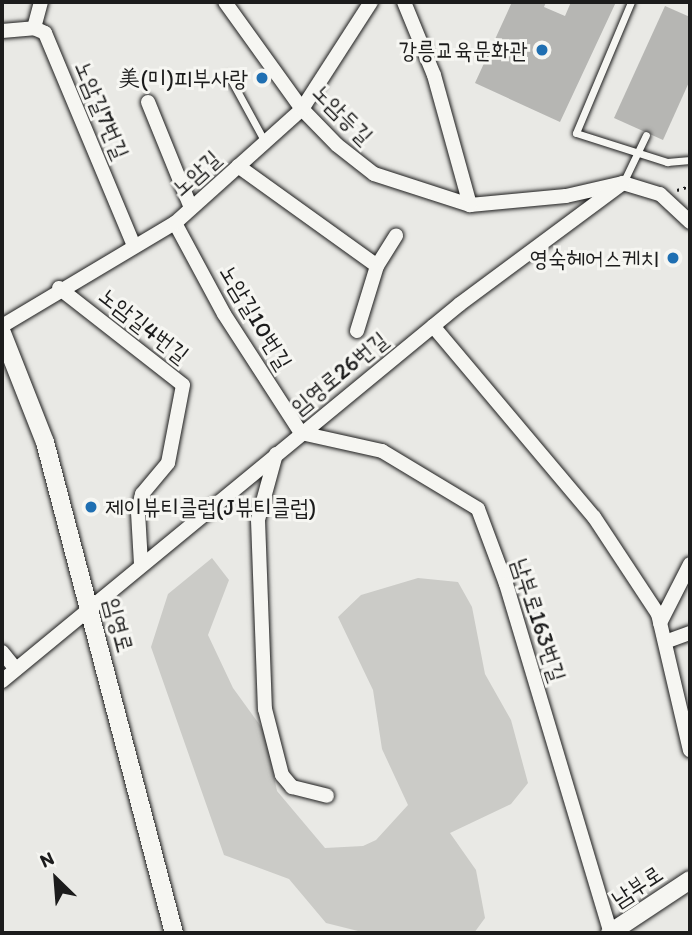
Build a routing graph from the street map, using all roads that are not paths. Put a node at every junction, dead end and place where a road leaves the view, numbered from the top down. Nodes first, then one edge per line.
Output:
1 (40, 2) edge
2 (225, 2) edge
3 (372, 2) edge
4 (404, 2) edge
5 (631, 2) edge
6 (34, 28) junction
7 (2, 31) edge
8 (229, 76) dead end
9 (148, 102) dead end
10 (302, 109) junction
11 (646, 135) dead end
12 (265, 142) junction
13 (638, 152) junction
14 (690, 160) edge
15 (238, 166) junction
16 (623, 183) junction
17 (470, 205) junction
18 (191, 208) junction
19 (690, 222) edge
20 (175, 223) junction
21 (396, 235) dead end
22 (134, 246) junction
23 (377, 265) junction
24 (59, 288) junction
25 (2, 326) edge
26 (433, 326) junction
27 (357, 331) dead end
28 (2, 333) edge
29 (301, 433) junction
30 (276, 454) junction
31 (141, 564) junction
32 (690, 564) edge
33 (89, 606) junction
34 (660, 623) junction
35 (690, 634) edge
36 (664, 642) junction
37 (2, 652) edge
38 (16, 669) junction
39 (2, 681) edge
40 (690, 750) edge
41 (327, 796) dead end
42 (690, 880) edge
43 (174, 933) edge
44 (611, 933) edge

1 - 6 street
2 - 10 street, 노암등길
3 - 10 street, 노암길
4 - 17 street
5 - 13 lane
6 - 7 street
6 - 22 street, 노암길7번길
8 - 12 lane
9 - 18 street
10 - 12 street, 노암길
10 - 17 street, 노암등길
11 - 13 lane
12 - 15 street, 노암길
13 - 14 lane
13 - 16 lane
15 - 18 street, 노암길
15 - 23 street
16 - 17 street, 노암등길
16 - 19 street, 노암등길
16 - 26 street, 임영로26번길
18 - 20 street, 노암길
20 - 22 street, 노암길
20 - 29 street, 노암길10번길
21 - 23 street
22 - 24 street, 노암길
23 - 27 street
24 - 25 street, 노암길
24 - 31 street, 노암길4번길
26 - 29 street, 임영로26번길
26 - 34 street
28 - 33 street, 임영로
29 - 30 street, 임영로26번길
29 - 44 street, 남부로163번길
30 - 31 street, 임영로26번길
30 - 41 street
31 - 33 street, 임영로26번길
32 - 34 street
33 - 38 street, 임영로26번길
33 - 43 street, 임영로
34 - 36 street
35 - 36 street
36 - 40 street
37 - 38 street
38 - 39 street, 임영로26번길
42 - 44 street, 남부로

